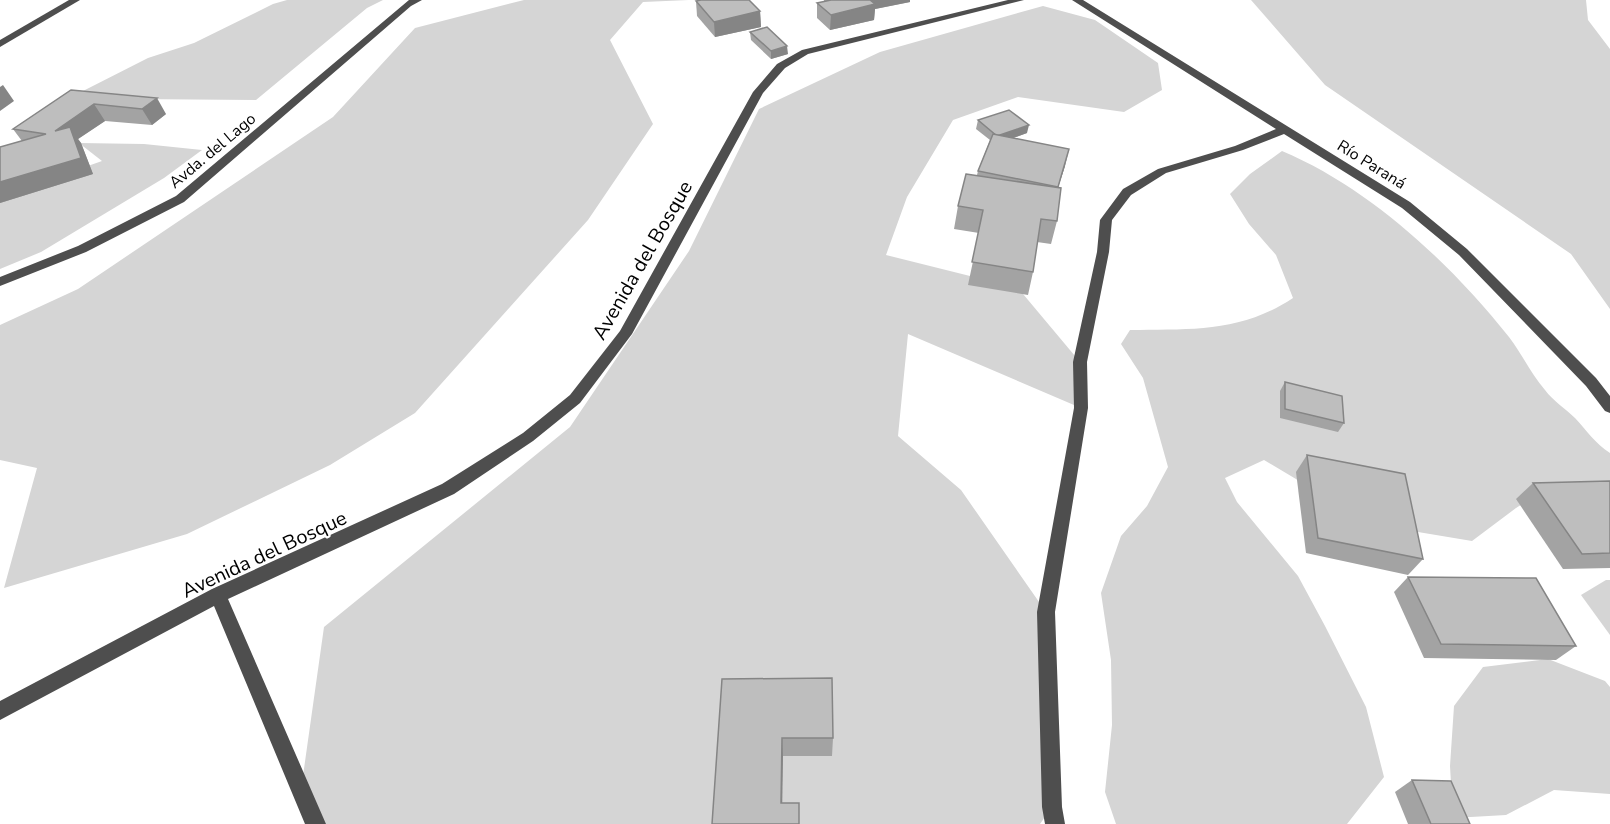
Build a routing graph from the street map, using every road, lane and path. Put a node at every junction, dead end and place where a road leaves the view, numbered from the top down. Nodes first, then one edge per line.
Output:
1 (75, 0) edge
2 (417, 0) edge
3 (1019, 0) edge
4 (1077, 0) edge
5 (0, 44) edge
6 (1286, 129) junction
7 (0, 282) edge
8 (1610, 407) edge
9 (218, 595) junction
10 (0, 711) edge
11 (316, 824) edge
12 (1055, 824) edge

1 - 5 street
2 - 7 street, Avda. del Lago
3 - 9 street, Avenida del Bosque
4 - 6 street, Río Paraná
6 - 8 street, Río Paraná
6 - 12 street
9 - 10 street, Avenida del Bosque
9 - 11 street

